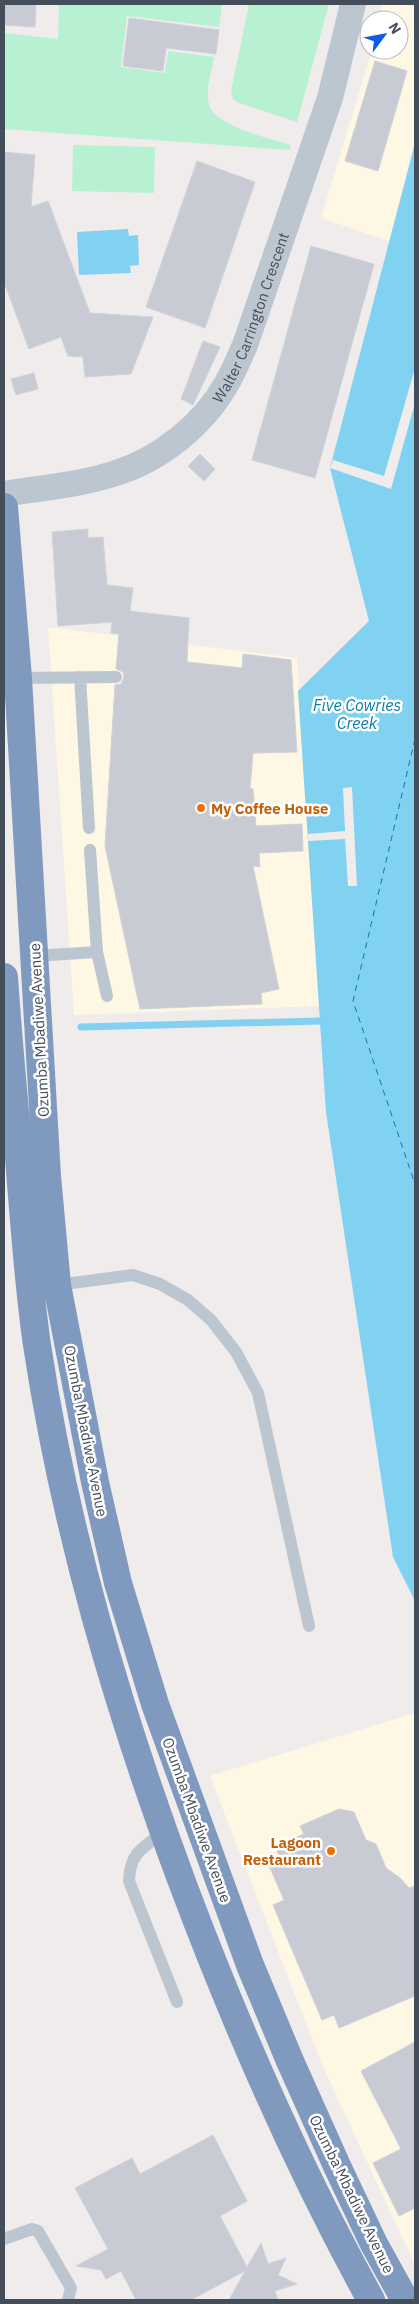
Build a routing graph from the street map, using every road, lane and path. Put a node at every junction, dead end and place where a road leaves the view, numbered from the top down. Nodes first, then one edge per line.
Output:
1 (353, 4) edge
2 (4, 494) edge
3 (4, 507) edge
4 (80, 677) junction
5 (116, 677) dead end
6 (18, 678) junction
7 (89, 828) dead end
8 (90, 850) dead end
9 (97, 952) junction
10 (34, 956) junction
11 (4, 978) edge
12 (108, 996) dead end
13 (57, 1285) junction
14 (308, 1626) dead end
15 (164, 1832) junction
16 (177, 2002) dead end
17 (4, 2239) edge
18 (68, 2300) edge
19 (371, 2300) edge
20 (405, 2300) edge

1 - 2 street, Walter Carrington Crescent
3 - 6 highway, Ozumba Mbadiwe Avenue
4 - 5 lane
4 - 6 lane
4 - 7 lane
6 - 10 highway, Ozumba Mbadiwe Avenue
8 - 9 lane
9 - 10 lane
9 - 12 lane
10 - 13 highway, Ozumba Mbadiwe Avenue
11 - 15 highway, Ozumba Mbadiwe Avenue
13 - 14 lane
13 - 20 highway, Ozumba Mbadiwe Avenue
15 - 16 lane
15 - 19 highway, Ozumba Mbadiwe Avenue
17 - 18 lane

